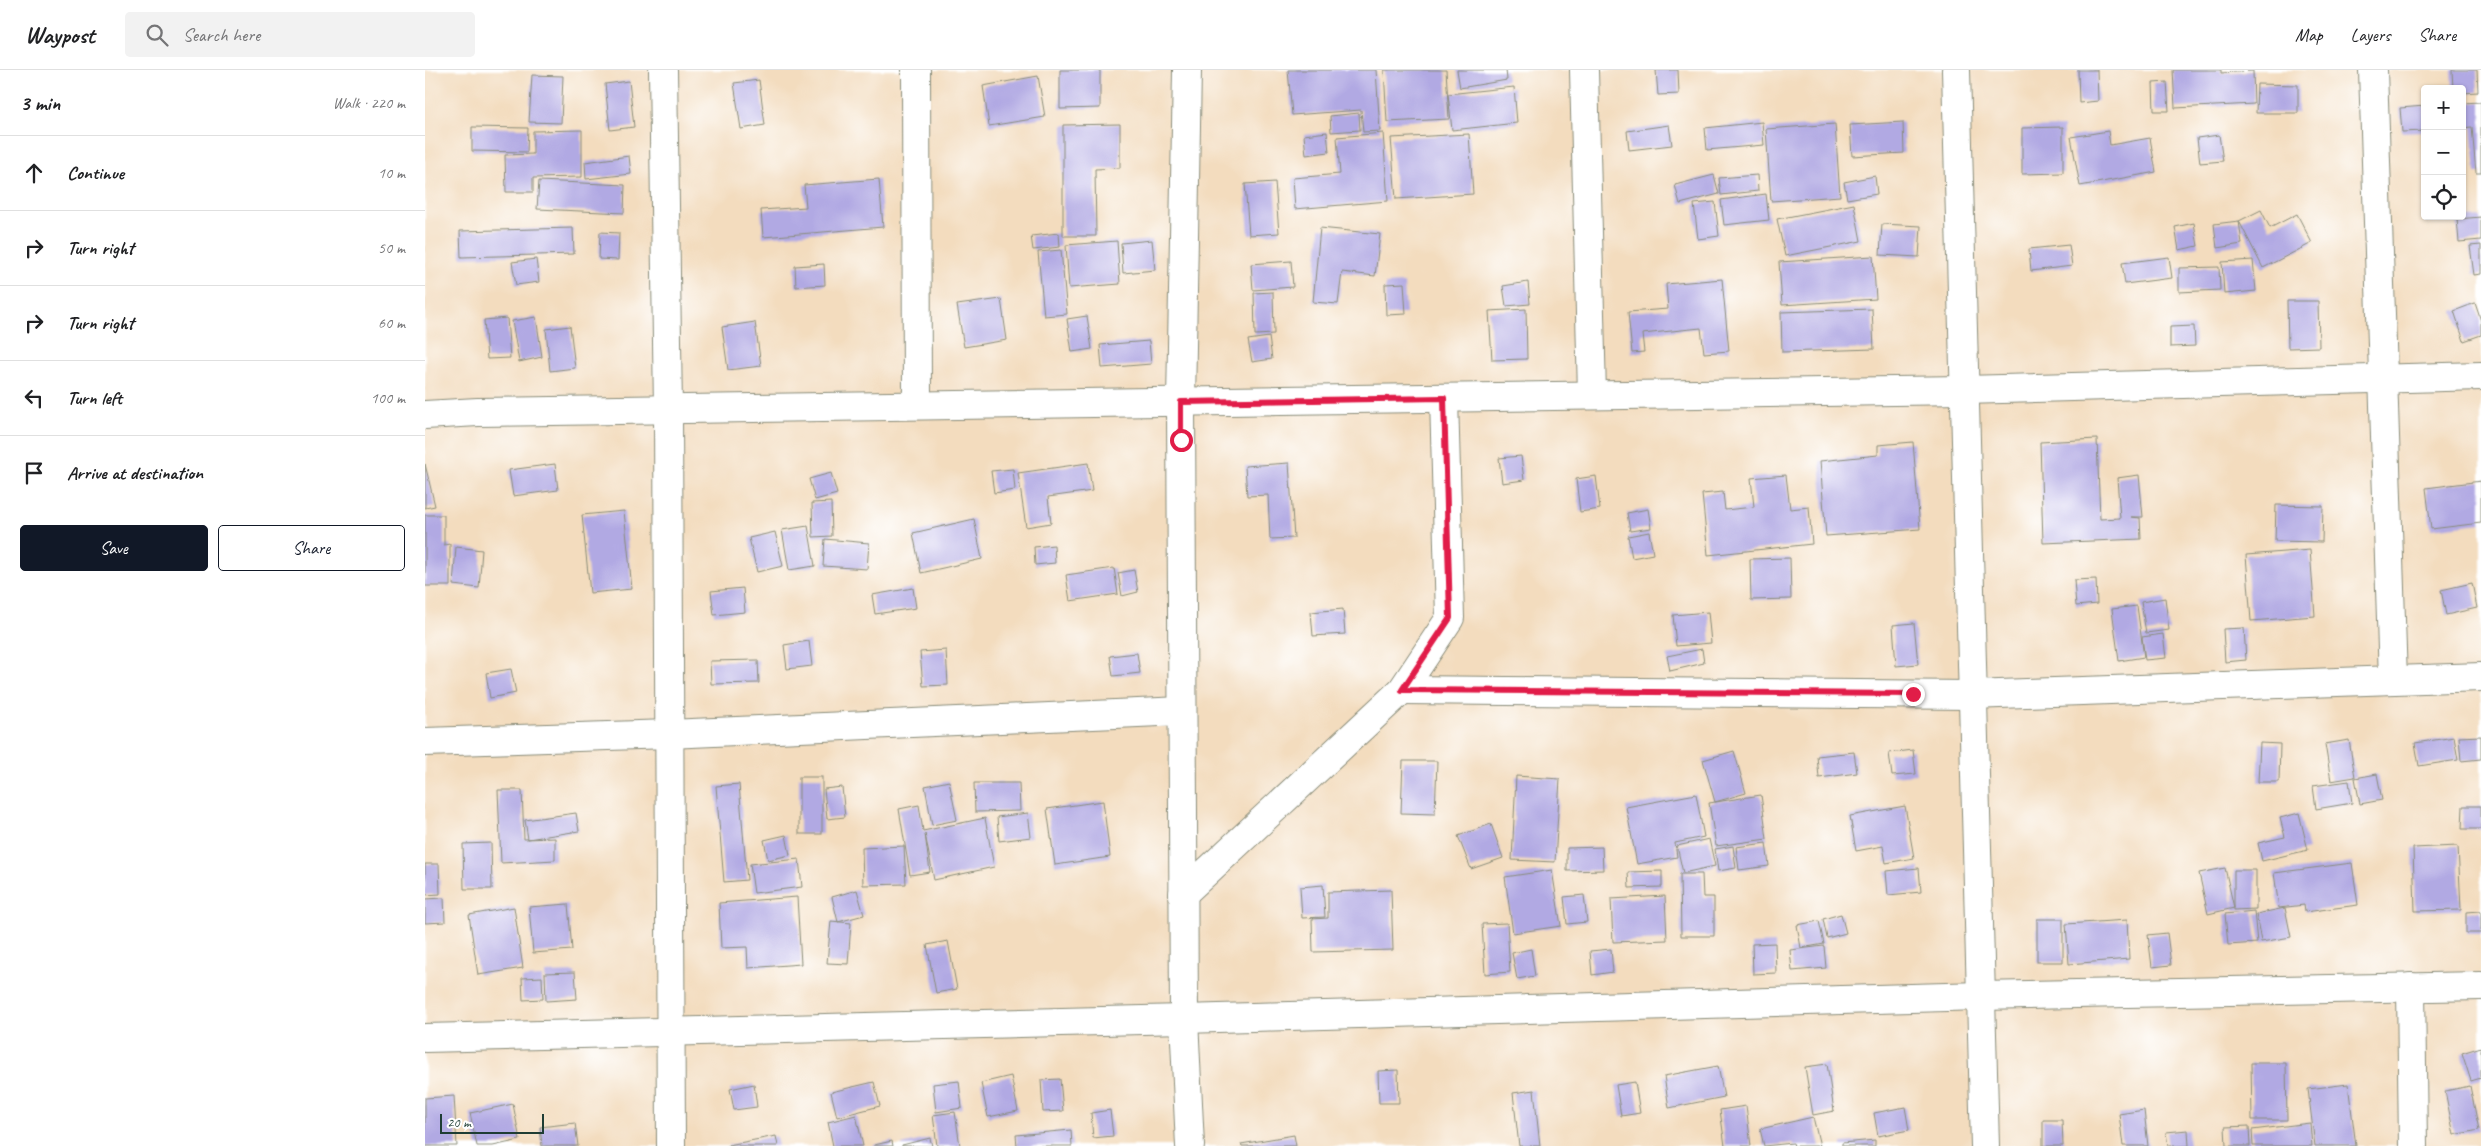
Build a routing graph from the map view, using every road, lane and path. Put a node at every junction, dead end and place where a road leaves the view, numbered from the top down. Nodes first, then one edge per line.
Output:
1 (663, 70) edge
2 (916, 70) edge
3 (1187, 70) edge
4 (1584, 70) edge
5 (1956, 70) edge
6 (2373, 70) edge
7 (2481, 376) edge
8 (2383, 379) junction
9 (1964, 390) junction
10 (1592, 395) junction
11 (1444, 398) junction
12 (1181, 402) junction
13 (917, 405) junction
14 (668, 409) junction
15 (425, 415) edge
16 (2481, 677) edge
17 (2393, 680) junction
18 (1402, 690) junction
19 (1972, 695) junction
20 (1182, 711) junction
21 (669, 734) junction
22 (425, 742) edge
23 (1183, 894) junction
24 (2481, 986) edge
25 (2411, 987) junction
26 (1981, 996) junction
27 (1183, 1020) junction
28 (670, 1031) junction
29 (425, 1038) edge
30 (671, 1146) edge
31 (1190, 1146) edge
32 (1985, 1146) edge
33 (2413, 1146) edge

1 - 14 street
2 - 13 street
3 - 12 street
4 - 10 street
5 - 9 street
6 - 8 street
7 - 8 street
8 - 9 street
8 - 17 street
9 - 10 street
9 - 19 street
10 - 11 street
11 - 12 street
11 - 18 street
12 - 13 street
12 - 20 street
13 - 14 street
14 - 15 street
14 - 21 street
16 - 17 street
17 - 19 street
18 - 19 street
18 - 23 street
19 - 26 street
20 - 21 street
20 - 23 street
21 - 22 street
21 - 28 street
23 - 27 street
24 - 25 street
25 - 26 street
25 - 33 street
26 - 27 street
26 - 32 street
27 - 28 street
27 - 31 street
28 - 29 street
28 - 30 street

